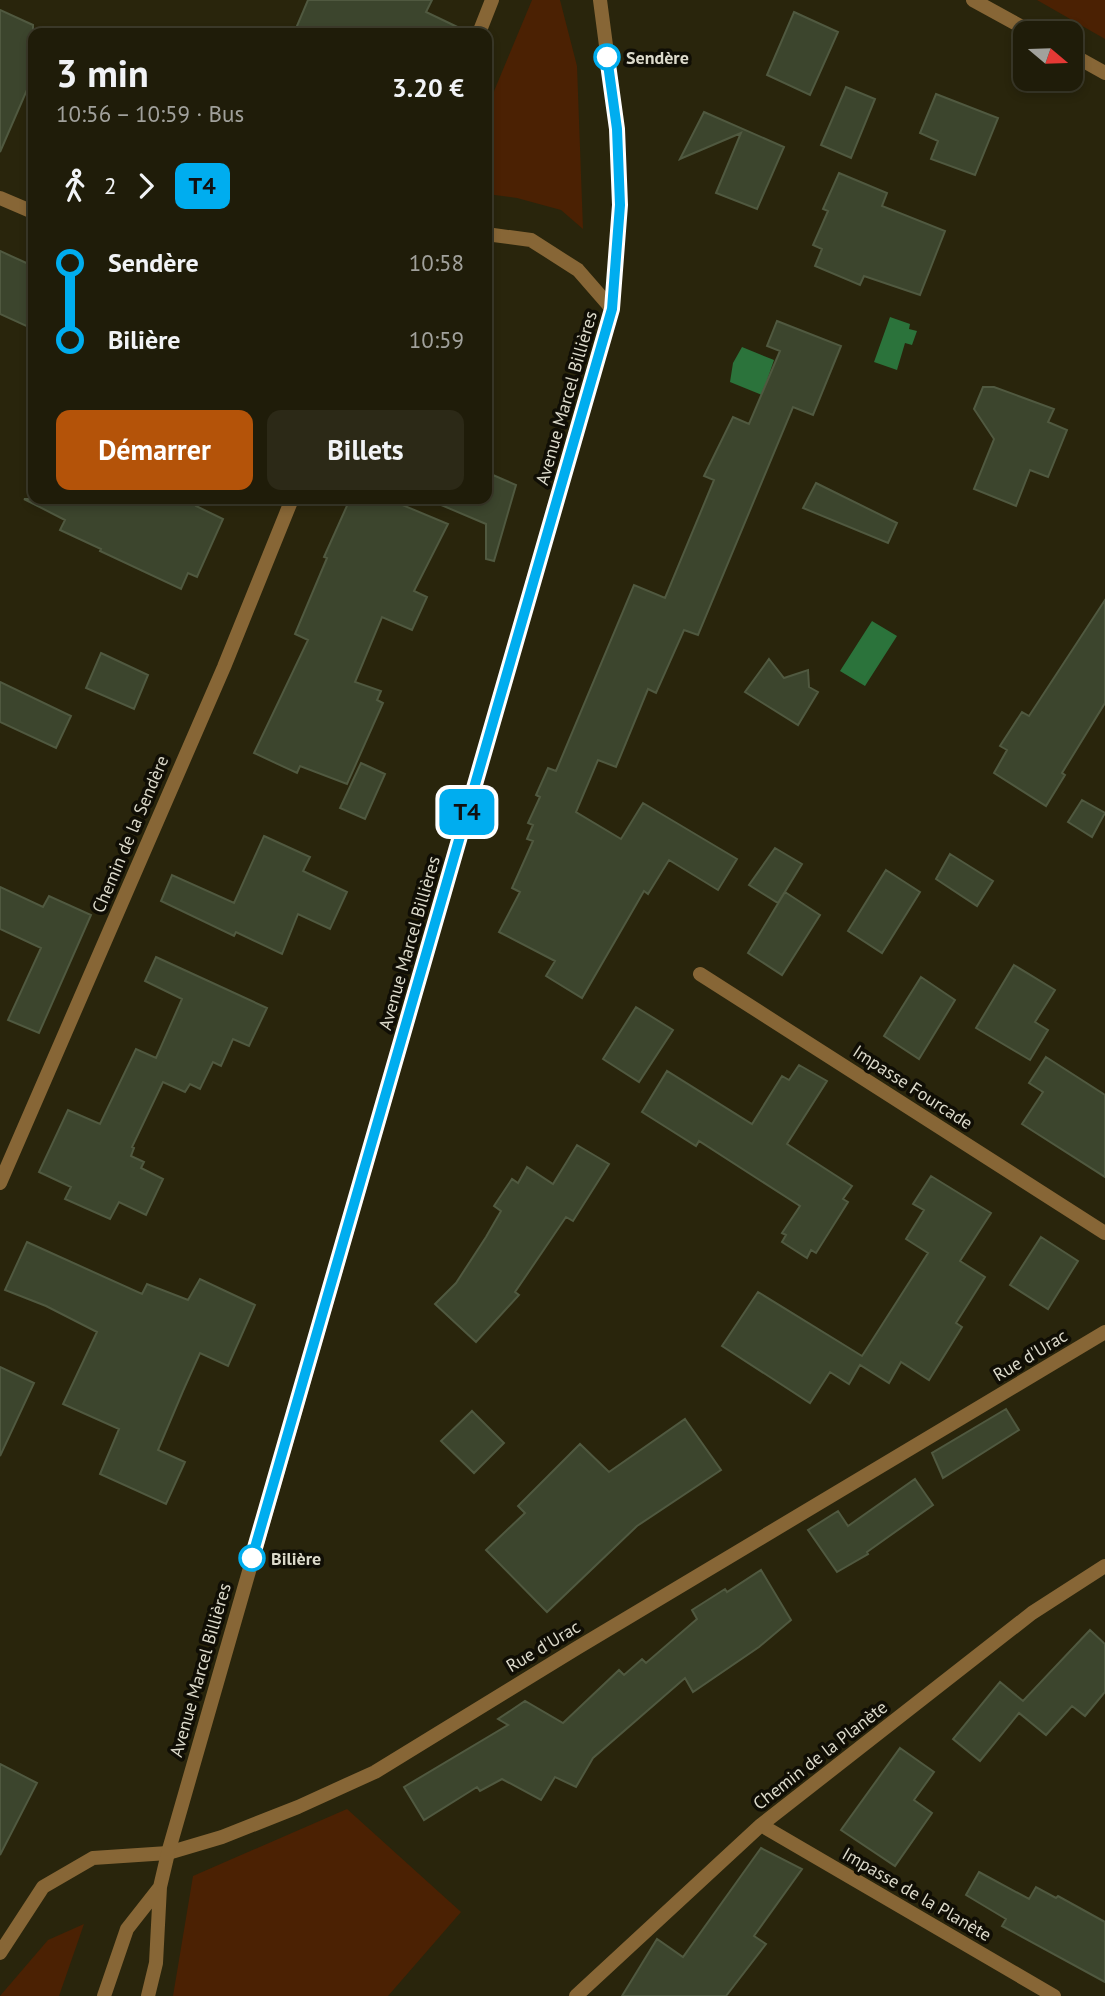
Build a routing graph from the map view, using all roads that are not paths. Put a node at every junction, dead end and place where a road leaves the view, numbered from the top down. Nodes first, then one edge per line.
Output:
1 (492, 0) edge
2 (600, 0) edge
3 (972, 0) edge
4 (1013, 22) edge
5 (481, 28) edge
6 (1083, 61) edge
7 (1105, 73) edge
8 (0, 198) edge
9 (28, 210) edge
10 (492, 235) edge
11 (612, 309) junction
12 (290, 504) edge
13 (700, 974) dead end
14 (0, 1183) edge
15 (1105, 1233) edge
16 (1105, 1332) edge
17 (1105, 1566) edge
18 (761, 1825) junction
19 (168, 1853) junction
20 (160, 1886) junction
21 (0, 1952) edge
22 (104, 1996) edge
23 (148, 1996) edge
24 (576, 1996) edge
25 (1054, 1996) edge

1 - 5 street
2 - 11 street, Avenue Marcel Billières
3 - 4 street
6 - 7 street
8 - 9 street
10 - 11 street
11 - 19 street, Avenue Marcel Billières
12 - 14 street, Chemin de la Sendère
13 - 15 street, Impasse Fourcade
16 - 19 street, Rue d'Urac
17 - 18 street, Chemin de la Planète
18 - 24 street, Chemin de la Planète
18 - 25 street, Impasse de la Planète
19 - 20 street, Avenue Marcel Billières
19 - 21 street, Rue d'Urac
20 - 22 street, Avenue Marcel Billières
20 - 23 street, Avenue Marcel Billières

